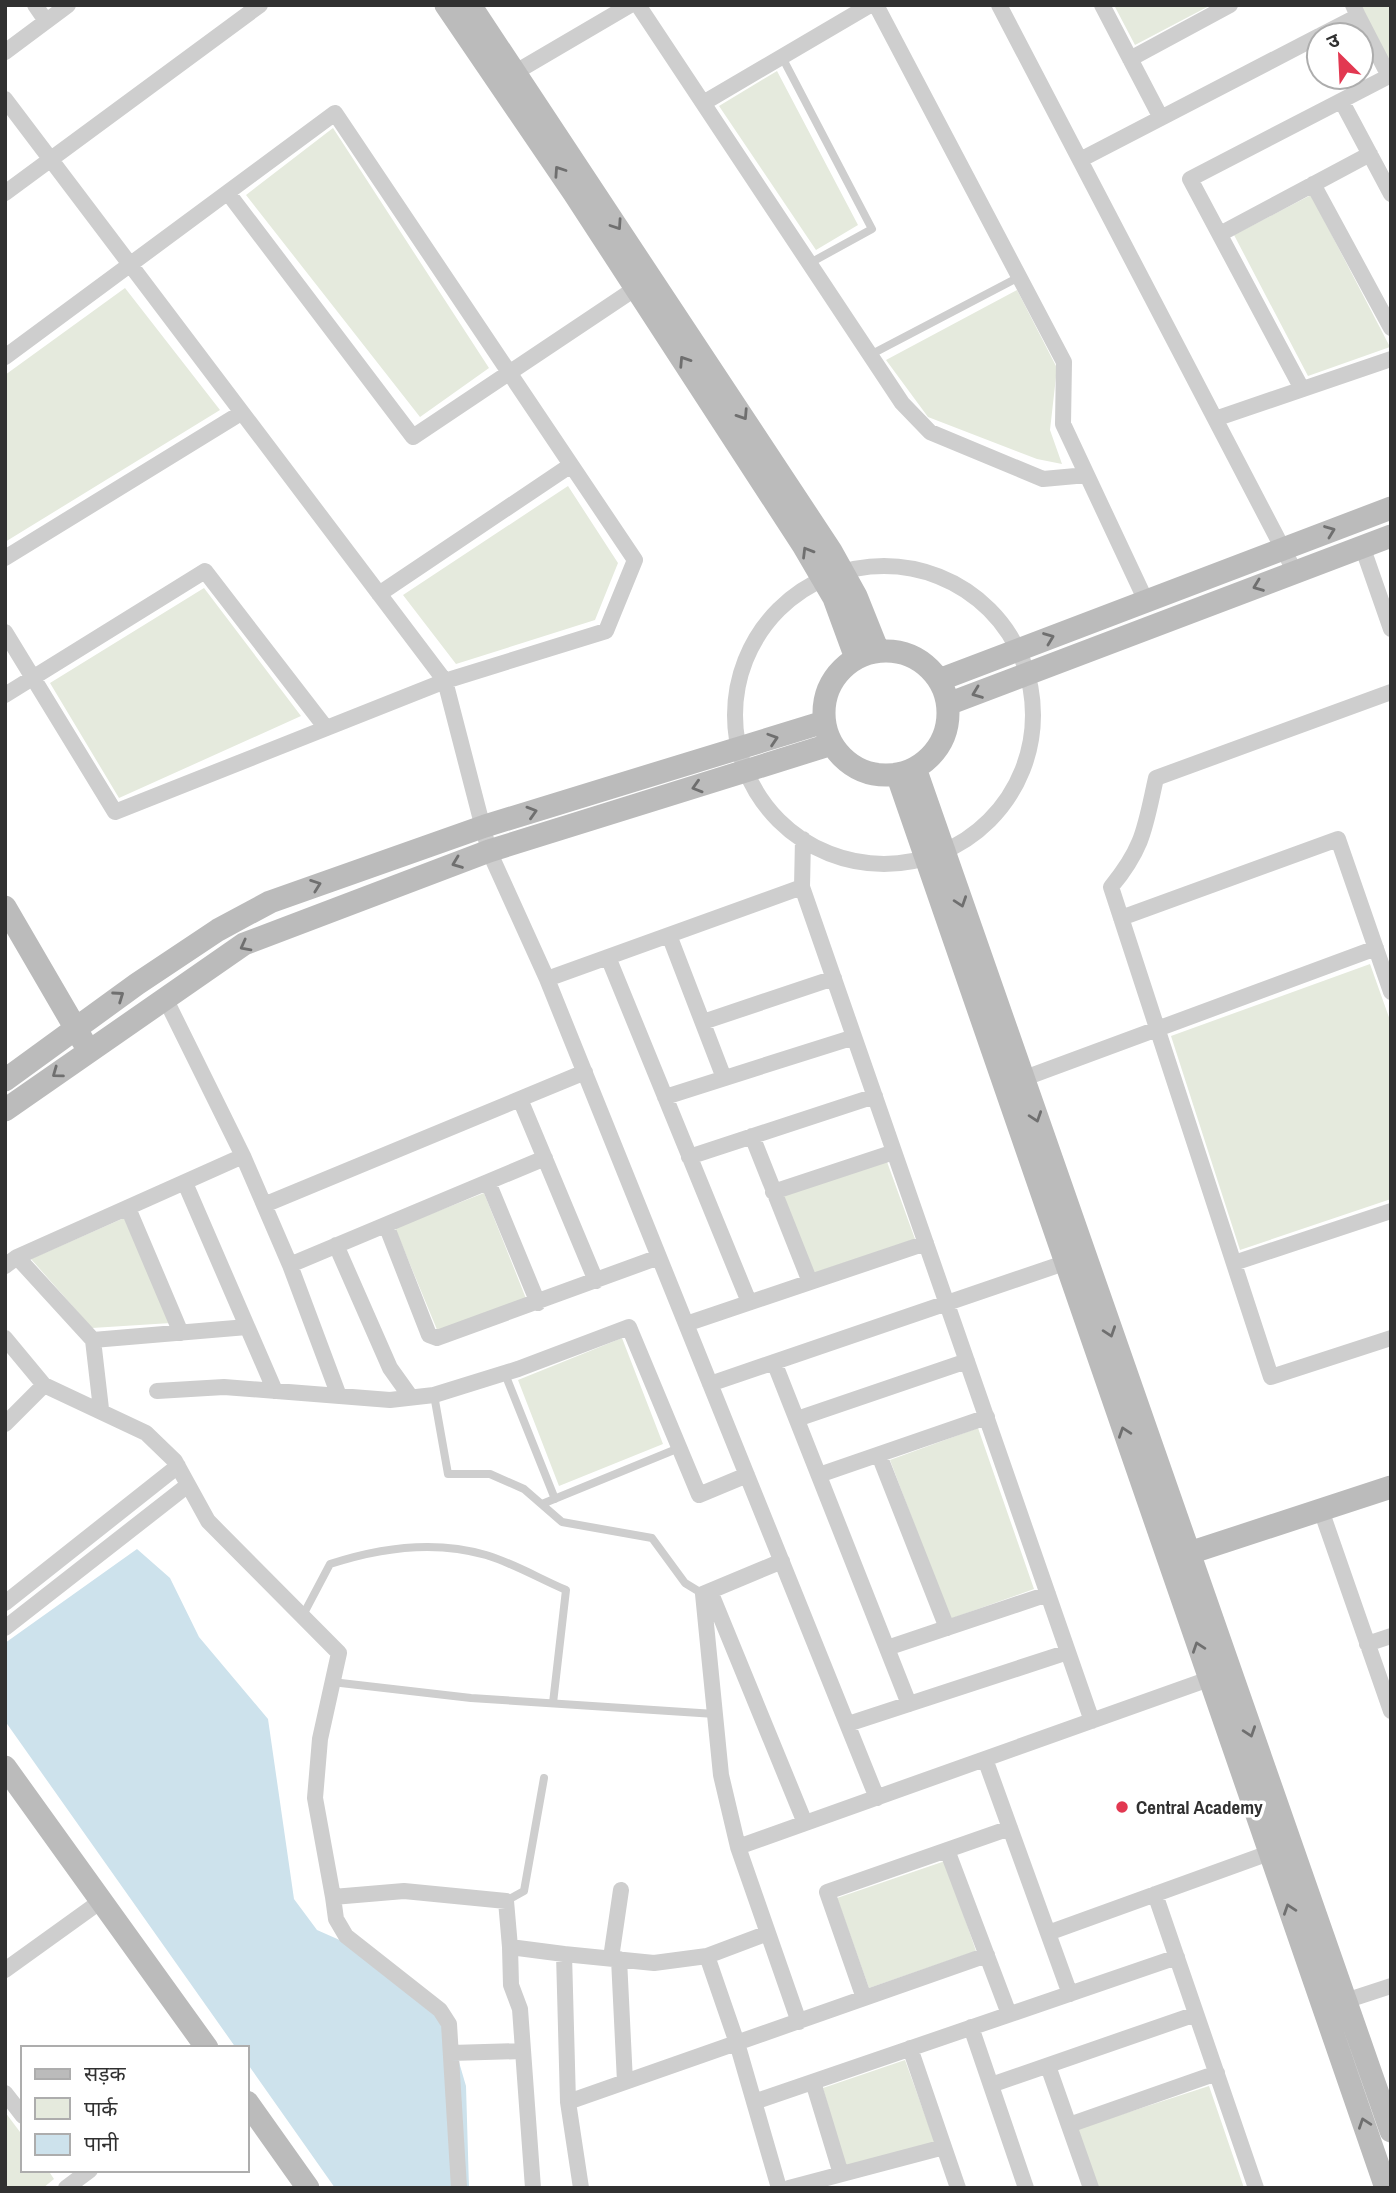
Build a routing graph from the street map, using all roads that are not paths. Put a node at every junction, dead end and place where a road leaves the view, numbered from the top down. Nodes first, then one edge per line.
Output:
1 (35, 5) edge
2 (68, 5) edge
3 (260, 5) edge
4 (446, 5) edge
5 (470, 5) edge
6 (630, 5) edge
7 (638, 5) edge
8 (870, 5) edge
9 (876, 5) edge
10 (999, 5) edge
11 (1102, 5) edge
12 (1230, 5) edge
13 (1356, 11) edge
14 (1342, 21) edge
15 (46, 22) junction
16 (1305, 44) edge
17 (5, 52) edge
18 (782, 57) junction
19 (1130, 59) junction
20 (1390, 75) edge
21 (507, 78) junction
22 (5, 99) edge
23 (705, 102) junction
24 (1342, 102) junction
25 (1161, 118) junction
26 (1370, 154) junction
27 (1080, 160) junction
28 (50, 161) junction
29 (1313, 184) junction
30 (228, 192) junction
31 (5, 193) edge
32 (1391, 194) edge
33 (1220, 234) junction
34 (810, 263) junction
35 (130, 266) junction
36 (1019, 277) junction
37 (636, 288) junction
38 (1391, 328) edge
39 (870, 355) junction
40 (5, 357) edge
41 (1391, 359) edge
42 (509, 373) junction
43 (1302, 389) junction
44 (241, 413) junction
45 (1215, 419) junction
46 (571, 465) junction
47 (1087, 475) junction
48 (1391, 508) edge
49 (1391, 536) edge
50 (1362, 547) junction
51 (1283, 549) junction
52 (5, 558) edge
53 (1295, 572) junction
54 (832, 575) junction
55 (379, 594) junction
56 (1146, 601) junction
57 (1391, 629) edge
58 (5, 632) edge
59 (1019, 649) junction
60 (878, 651) junction
61 (856, 659) junction
62 (1028, 674) junction
63 (33, 678) junction
64 (939, 680) junction
65 (445, 681) junction
66 (1391, 692) edge
67 (5, 695) edge
68 (948, 704) junction
69 (824, 722) junction
70 (326, 728) junction
71 (832, 744) junction
72 (740, 762) junction
73 (906, 771) junction
74 (485, 826) junction
75 (803, 839) junction
76 (489, 851) junction
77 (935, 855) junction
78 (802, 887) junction
79 (5, 906) edge
80 (1121, 918) junction
81 (669, 935) junction
82 (1376, 948) junction
83 (608, 957) junction
84 (834, 978) junction
85 (547, 979) junction
86 (1391, 992) edge
87 (165, 998) junction
88 (702, 1022) junction
89 (74, 1028) junction
90 (1157, 1029) junction
91 (854, 1037) junction
92 (89, 1049) junction
93 (585, 1072) junction
94 (724, 1078) junction
95 (5, 1080) edge
96 (1014, 1082) junction
97 (875, 1096) junction
98 (665, 1097) junction
99 (520, 1099) junction
100 (5, 1110) edge
101 (752, 1136) junction
102 (894, 1152) junction
103 (243, 1156) junction
104 (689, 1157) junction
105 (545, 1158) junction
106 (488, 1182) junction
107 (184, 1183) junction
108 (774, 1192) junction
109 (264, 1205) junction
110 (128, 1208) junction
111 (1391, 1211) edge
112 (386, 1225) junction
113 (926, 1242) junction
114 (336, 1245) junction
115 (659, 1257) junction
116 (1075, 1260) junction
117 (11, 1262) edge
118 (1234, 1263) junction
119 (290, 1265) junction
120 (596, 1281) junction
121 (810, 1282) junction
122 (749, 1302) junction
123 (538, 1303) junction
124 (947, 1303) junction
125 (686, 1324) junction
126 (247, 1327) junction
127 (181, 1333) junction
128 (5, 1338) edge
129 (1391, 1338) edge
130 (93, 1340) junction
131 (967, 1361) junction
132 (774, 1362) junction
133 (505, 1374) junction
134 (710, 1384) junction
135 (44, 1385) junction
136 (157, 1391) dead end
137 (275, 1391) junction
138 (434, 1395) junction
139 (340, 1396) junction
140 (410, 1396) junction
141 (101, 1409) junction
142 (987, 1417) junction
143 (797, 1419) junction
144 (5, 1424) edge
145 (679, 1448) junction
146 (879, 1455) junction
147 (178, 1466) junction
148 (747, 1475) junction
149 (819, 1475) junction
150 (188, 1485) junction
151 (1391, 1488) edge
152 (555, 1499) junction
153 (542, 1504) junction
154 (1321, 1510) junction
155 (1177, 1557) junction
156 (782, 1561) junction
157 (707, 1592) junction
158 (1048, 1594) junction
159 (5, 1603) edge
160 (302, 1618) junction
161 (5, 1628) edge
162 (947, 1628) junction
163 (1391, 1636) edge
164 (1367, 1644) junction
165 (887, 1648) junction
166 (1068, 1652) junction
167 (1209, 1679) junction
168 (332, 1682) junction
169 (553, 1703) junction
170 (909, 1704) junction
171 (1391, 1711) edge
172 (715, 1714) junction
173 (1093, 1721) junction
174 (848, 1724) junction
175 (985, 1759) junction
176 (5, 1767) edge
177 (544, 1778) dead end
178 (877, 1798) junction
179 (805, 1823) junction
180 (1010, 1828) junction
181 (738, 1847) junction
182 (947, 1850) junction
183 (1269, 1853) junction
184 (621, 1889) dead end
185 (1156, 1894) junction
186 (333, 1897) junction
187 (506, 1900) junction
188 (101, 1901) junction
189 (768, 1933) junction
190 (1048, 1933) junction
191 (510, 1947) junction
192 (564, 1954) junction
193 (987, 1955) junction
194 (707, 1956) junction
195 (1177, 1957) junction
196 (615, 1959) junction
197 (5, 1970) edge
198 (1391, 1986) edge
199 (1070, 1994) junction
200 (864, 1998) junction
201 (1334, 2005) junction
202 (1009, 2014) junction
203 (1196, 2014) junction
204 (799, 2022) junction
205 (971, 2027) junction
206 (737, 2043) junction
207 (206, 2046) edge
208 (910, 2049) junction
209 (523, 2051) junction
210 (452, 2053) junction
211 (1048, 2066) junction
212 (1217, 2073) junction
213 (625, 2082) junction
214 (813, 2082) junction
215 (991, 2085) junction
216 (5, 2093) edge
217 (568, 2102) junction
218 (754, 2102) junction
219 (248, 2103) edge
220 (21, 2113) edge
221 (1069, 2125) junction
222 (1391, 2131) edge
223 (944, 2147) junction
224 (85, 2172) edge
225 (841, 2174) junction
226 (67, 2180) edge
227 (308, 2188) edge
228 (458, 2188) edge
229 (533, 2188) edge
230 (581, 2188) edge
231 (779, 2188) edge
232 (789, 2188) edge
233 (958, 2188) edge
234 (1026, 2188) edge
235 (1091, 2188) edge
236 (1256, 2188) edge
237 (1386, 2188) edge

1 - 15 street
2 - 15 street
3 - 28 street
4 - 21 street
5 - 21 street
6 - 21 street
7 - 23 street
8 - 18 street
9 - 36 street
10 - 27 street
11 - 19 street
12 - 19 street
13 - 14 street
13 - 20 street
15 - 17 street
16 - 25 street
18 - 23 street
18 - 34 lane
19 - 25 street
20 - 24 street
37 -> 21 street
21 -> 54 street
22 - 28 street
23 - 34 street
24 - 26 street
24 - 33 street
25 - 27 street
26 - 29 street
26 - 32 street
27 - 45 street
28 - 31 street
28 - 35 street
29 - 33 street
29 - 38 street
30 - 35 street
30 - 42 street
30 - 42 street
33 - 43 street
34 - 39 street
35 - 40 street
35 - 44 street
36 - 39 lane
36 - 47 street
37 - 42 street
54 -> 37 street
39 - 47 street
41 - 43 street
42 - 46 street
43 - 45 street
44 - 52 street
44 - 55 street
45 - 51 street
46 - 55 street
46 - 65 street
47 - 56 street
51 -> 48 street
49 - 50 street
50 - 53 street
50 - 57 street
51 - 53 street
51 - 56 street
53 -> 62 street
54 - 59 street
54 - 60 street
54 - 61 street
54 - 72 street
55 - 65 street
59 -> 56 street
58 - 63 street
59 - 62 street
59 - 64 street
60 - 61 street
60 - 64 street
61 - 69 street
62 -> 68 street
62 - 77 street
63 - 67 street
63 - 70 street
63 - 70 street
64 - 68 street
65 - 70 street
65 - 74 street
66 - 80 street
68 - 73 street
69 - 71 street
72 -> 69 street
71 - 72 street
71 - 73 street
74 -> 72 street
72 - 75 street
72 -> 76 street
73 - 77 street
74 - 76 street
89 -> 74 street
75 - 77 street
75 - 78 street
76 - 85 street
76 -> 87 street
77 - 96 street
78 - 81 street
78 - 84 street
79 - 89 street
80 - 82 street
80 - 90 street
81 - 83 street
81 - 88 street
82 - 86 street
82 - 90 street
83 - 85 street
83 - 98 street
84 - 88 street
84 - 91 street
85 - 93 street
87 - 92 street
87 - 103 street
88 - 94 street
89 - 92 street
89 - 95 street
90 - 96 street
90 - 118 street
91 - 94 street
91 - 97 street
92 -> 100 street
93 - 99 street
93 - 115 street
94 - 98 street
96 - 116 street
97 - 101 street
97 - 102 street
98 - 104 street
99 - 105 street
99 - 109 street
101 - 104 street
101 - 108 street
102 - 108 street
102 - 113 street
103 - 107 street
103 - 109 street
104 - 122 street
105 - 106 street
105 - 120 street
106 - 112 street
106 - 123 street
107 - 110 street
107 - 126 street
108 - 121 street
109 - 119 street
110 - 117 street
110 - 127 street
111 - 118 street
112 - 114 street
112 - 123 street
113 - 121 street
113 - 124 street
114 - 119 street
114 - 140 street
115 - 120 street
115 - 125 street
116 - 124 street
116 - 155 street
117 - 130 street
118 - 129 street
119 - 139 street
120 - 123 street
121 - 122 street
122 - 125 street
124 - 131 street
124 - 132 street
125 - 134 street
126 - 127 street
126 - 137 street
127 - 130 street
128 - 135 street
130 - 141 street
131 - 142 street
131 - 143 street
132 - 134 street
132 - 143 street
133 - 138 street
133 - 145 street
133 - 152 lane
134 - 148 street
135 - 141 street
135 - 144 street
136 - 137 street
137 - 139 street
138 - 140 street
138 - 153 lane
139 - 140 street
141 - 147 street
142 - 146 street
142 - 158 street
143 - 149 street
145 - 148 street
145 - 152 lane
146 - 149 street
146 - 162 street
147 - 150 street
147 - 159 street
148 - 156 street
149 - 165 street
150 - 160 street
150 - 161 street
151 - 154 street
152 - 153 lane
153 - 157 lane
154 - 155 street
154 - 164 street
167 -> 155 street
155 -> 201 street
156 - 157 street
156 - 174 street
157 - 172 street
157 - 179 street
158 - 162 street
158 - 166 street
160 - 168 street
160 - 169 lane
162 - 165 street
163 - 164 street
164 - 171 street
165 - 170 street
166 - 170 street
166 - 173 street
167 - 173 street
167 - 183 street
168 - 169 lane
168 - 186 street
169 - 172 lane
170 - 174 street
172 - 181 street
173 - 175 street
174 - 178 street
175 - 178 street
175 - 180 street
176 - 188 street
177 - 187 lane
178 - 179 street
179 - 181 street
180 - 182 street
180 - 190 street
181 - 189 street
182 - 193 street
182 - 200 street
183 - 185 street
201 -> 183 street
184 - 196 street
185 - 190 street
185 - 195 street
186 - 187 street
186 - 210 street
187 - 191 street
188 - 197 street
188 - 207 street
189 - 194 street
189 - 204 street
190 - 199 street
191 - 192 street
191 - 209 street
192 - 196 street
192 - 217 street
193 - 200 street
193 - 202 street
194 - 196 street
194 - 206 street
195 - 199 street
195 - 203 street
196 - 213 street
198 - 201 street
199 - 202 street
200 - 204 street
201 - 222 street
237 -> 201 street
202 - 205 street
203 - 211 street
203 - 212 street
204 - 206 street
205 - 208 street
205 - 215 street
206 - 213 street
206 - 218 street
208 - 214 street
208 - 223 street
209 - 210 street
209 - 229 street
210 - 228 street
211 - 215 street
211 - 221 street
212 - 221 street
212 - 236 street
213 - 217 street
214 - 218 street
214 - 225 street
215 - 234 street
216 - 220 street
217 - 230 street
218 - 231 street
219 - 227 street
221 - 235 street
223 - 225 street
223 - 233 street
224 - 226 street
225 - 232 street

